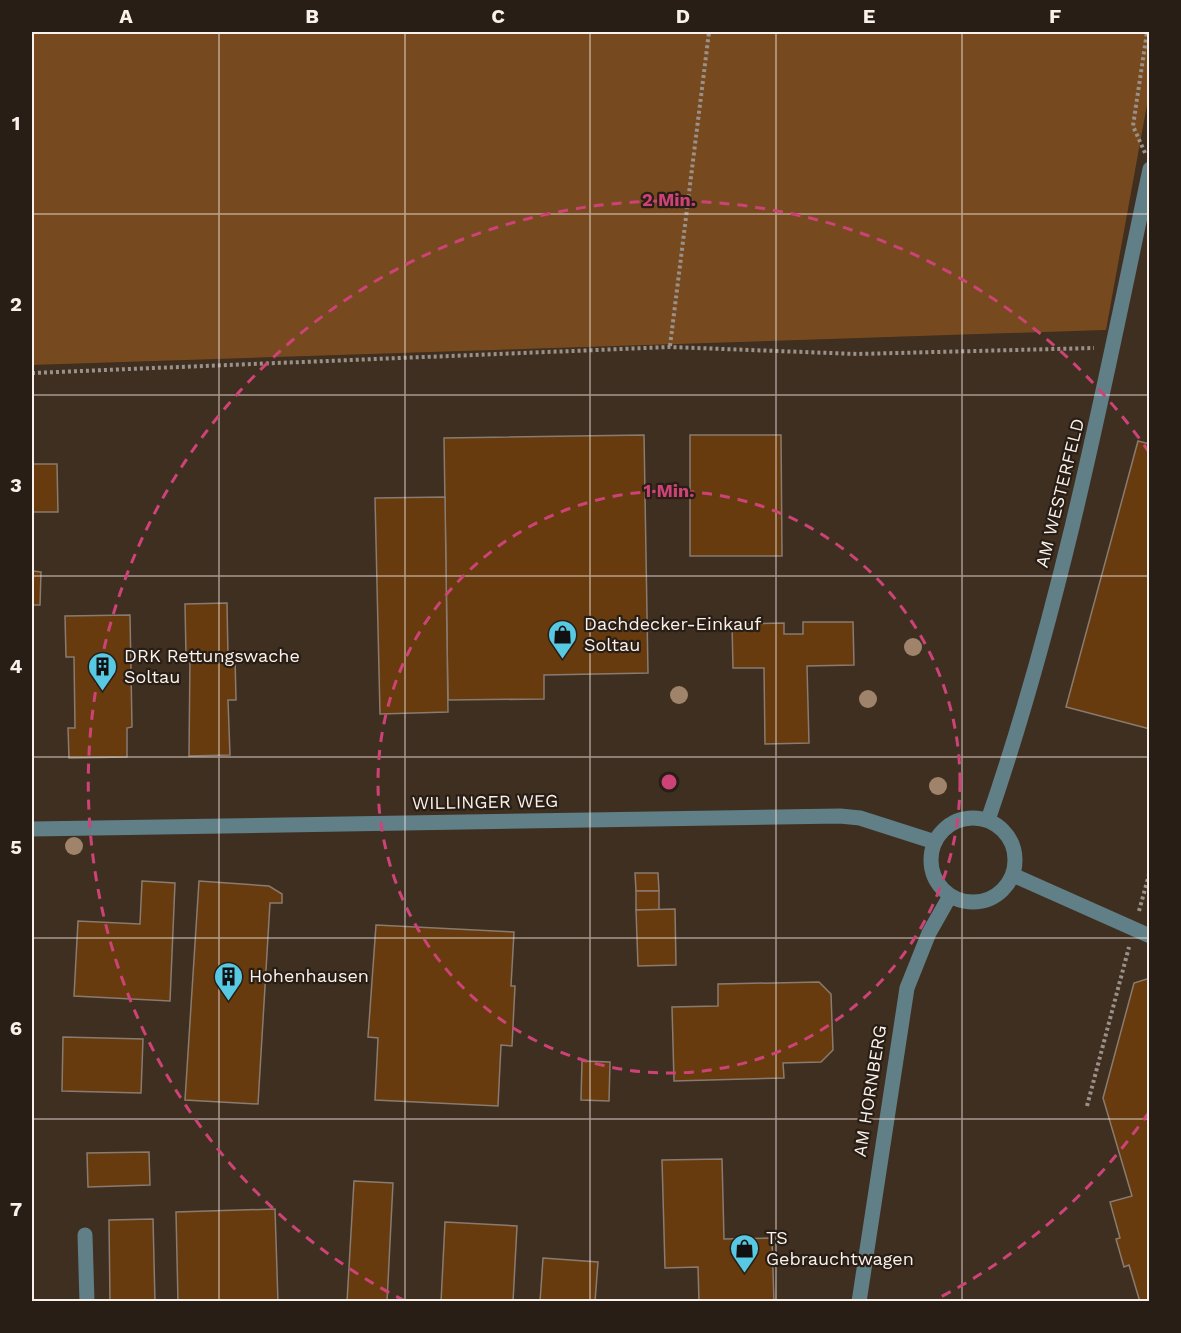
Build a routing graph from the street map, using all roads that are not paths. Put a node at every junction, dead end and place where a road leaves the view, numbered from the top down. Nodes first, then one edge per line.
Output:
1 (1147, 162) edge
2 (988, 820) junction
3 (32, 829) edge
4 (934, 842) junction
5 (1013, 875) junction
6 (950, 896) junction
7 (1149, 936) edge
8 (85, 1235) dead end
9 (87, 1302) edge
10 (859, 1302) edge

1 - 2 street, AM WESTERFELD
2 - 4 street
2 - 5 street
3 - 4 street, WILLINGER WEG
4 - 6 street
5 - 6 street
5 - 7 street
6 - 10 street, AM HORNBERG
8 - 9 street

